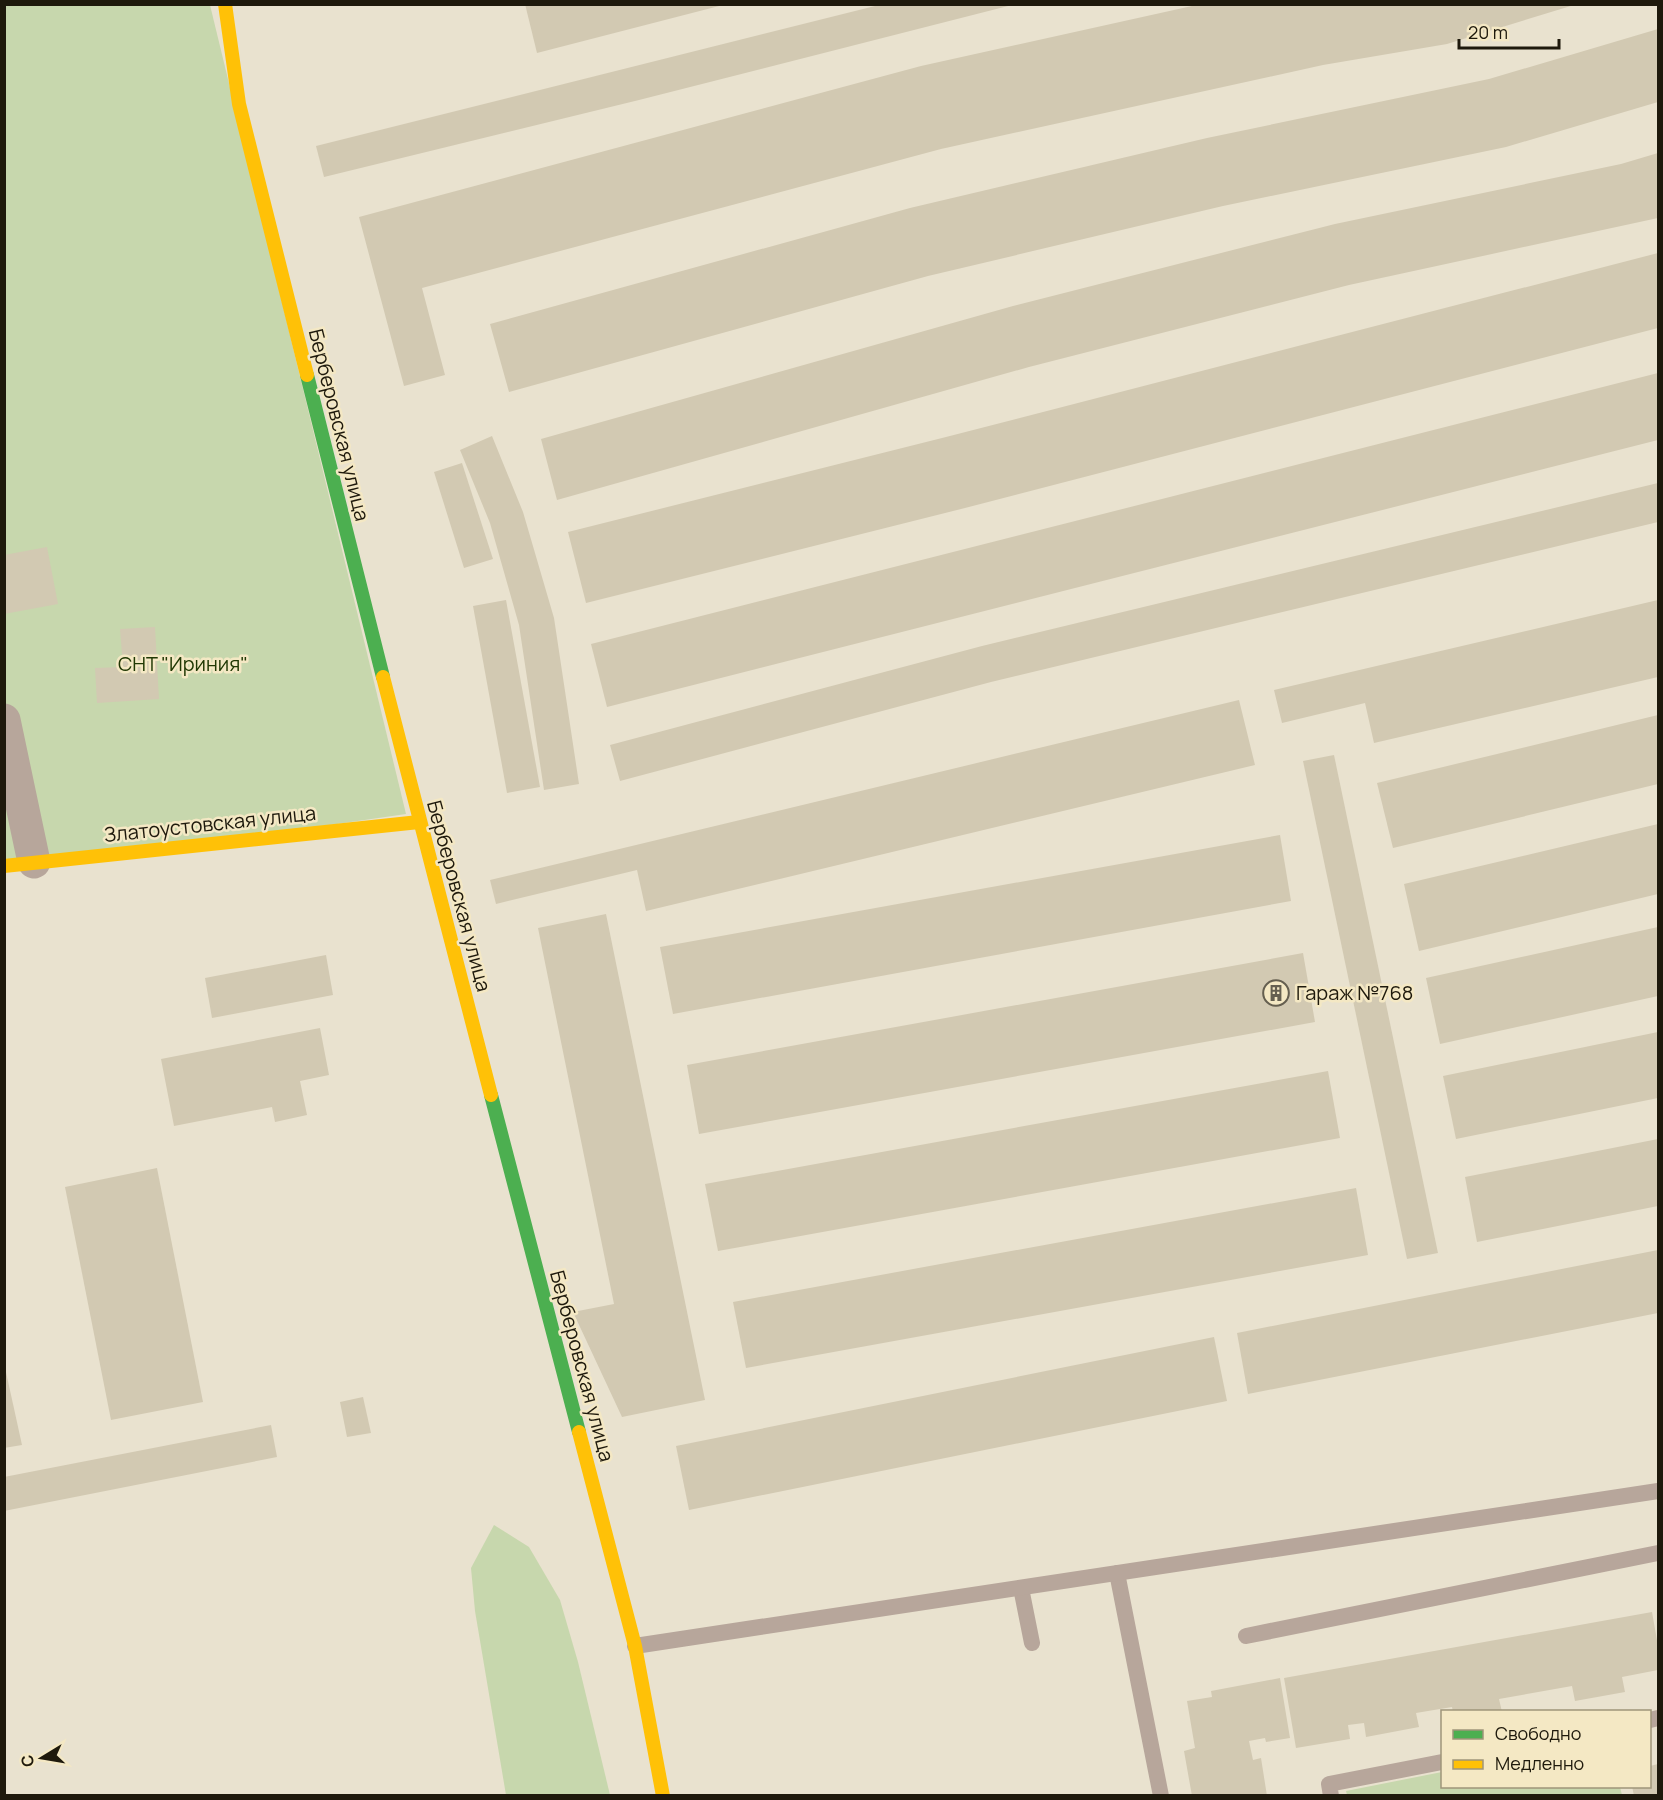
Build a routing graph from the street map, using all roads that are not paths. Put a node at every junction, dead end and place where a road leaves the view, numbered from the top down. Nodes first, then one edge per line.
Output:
1 (225, 4) edge
2 (4, 720) edge
3 (419, 822) junction
4 (19, 864) edge
5 (1659, 1491) edge
6 (1659, 1553) edge
7 (1117, 1573) junction
8 (1021, 1588) junction
9 (1246, 1636) dead end
10 (1032, 1643) dead end
11 (635, 1646) junction
12 (1441, 1761) edge
13 (663, 1796) edge
14 (1161, 1796) edge
15 (1331, 1796) edge

1 - 3 street, Берберовская улица
2 - 4 street
3 - 4 street, Златоустовская улица
3 - 11 street, Берберовская улица
5 - 7 lane
6 - 9 lane
7 - 8 lane
7 - 14 lane
8 - 10 lane
8 - 11 lane
11 - 13 street, Берберовская улица
12 - 15 lane

